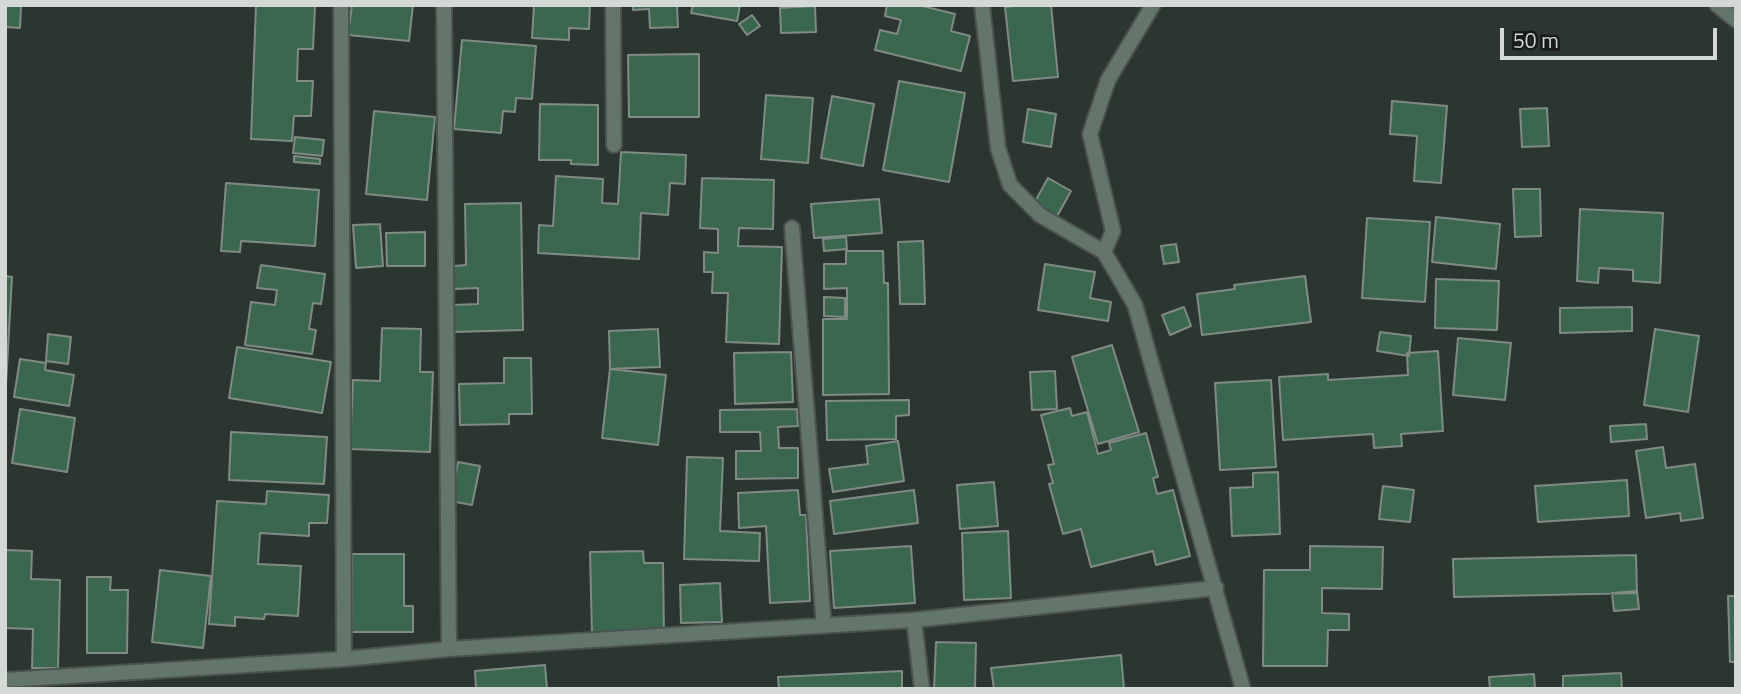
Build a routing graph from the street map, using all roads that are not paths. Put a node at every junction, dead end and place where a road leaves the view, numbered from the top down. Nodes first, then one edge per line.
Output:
1 (341, 5) edge
2 (444, 5) edge
3 (613, 5) edge
4 (982, 5) edge
5 (1153, 5) edge
6 (1717, 5) edge
7 (1736, 20) edge
8 (614, 145) dead end
9 (792, 228) dead end
10 (1104, 252) junction
11 (1216, 588) junction
12 (914, 620) junction
13 (824, 626) junction
14 (449, 649) junction
15 (344, 659) junction
16 (5, 680) edge
17 (922, 689) edge
18 (1243, 689) edge

1 - 15 street
2 - 14 street
3 - 8 street
4 - 10 street
5 - 10 street
6 - 7 street
9 - 13 street
10 - 11 street
11 - 12 street
11 - 18 street
12 - 13 street
12 - 17 street
13 - 14 street
14 - 15 street
15 - 16 street

